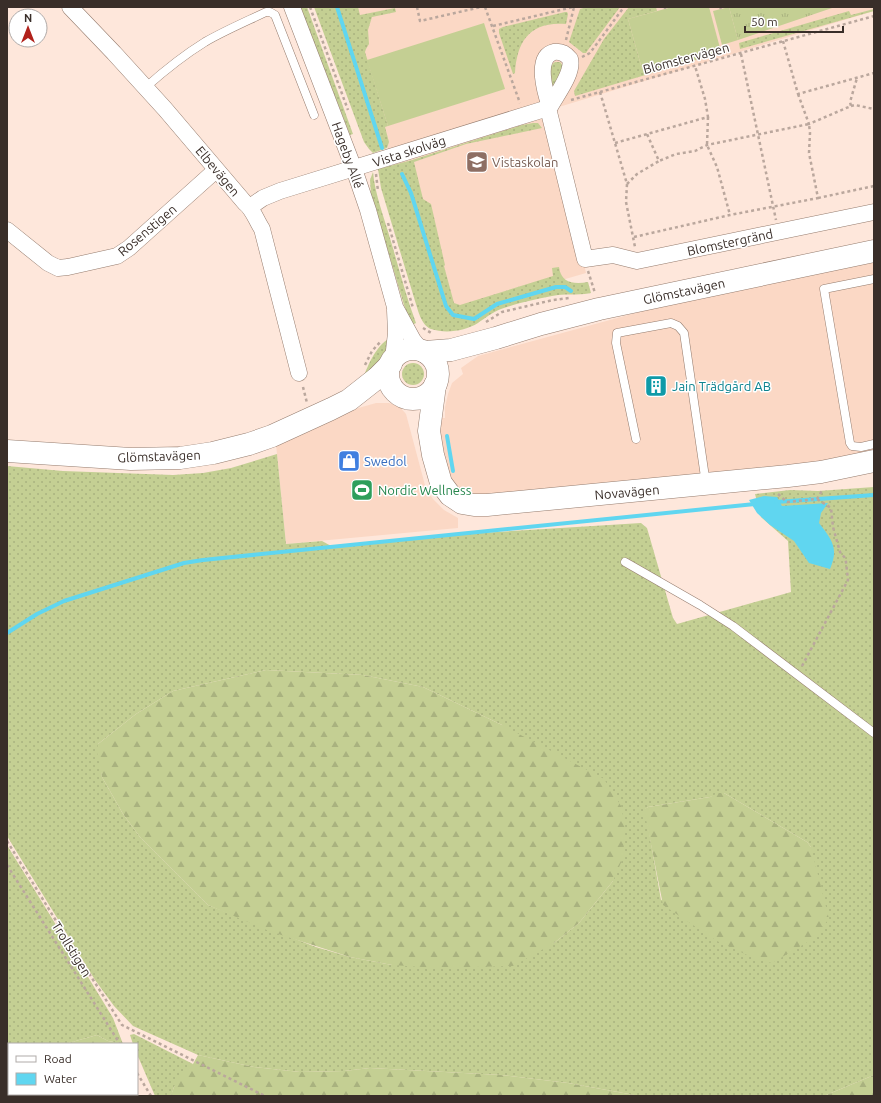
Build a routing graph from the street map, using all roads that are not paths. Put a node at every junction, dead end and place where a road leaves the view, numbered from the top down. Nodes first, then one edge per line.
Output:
1 (70, 7) edge
2 (292, 7) edge
3 (146, 87) junction
4 (549, 107) junction
5 (314, 116) dead end
6 (354, 169) junction
7 (216, 170) junction
8 (250, 207) junction
9 (874, 212) edge
10 (7, 230) edge
11 (874, 251) edge
12 (874, 279) edge
13 (409, 331) junction
14 (496, 338) junction
15 (423, 351) junction
16 (392, 361) junction
17 (299, 372) road end
18 (436, 383) junction
19 (402, 395) junction
20 (349, 400) junction
21 (428, 431) junction
22 (636, 439) dead end
23 (874, 444) edge
24 (7, 451) edge
25 (874, 461) edge
26 (706, 484) junction
27 (625, 562) dead end
28 (874, 733) edge

1 - 3 street, Elbevägen
2 - 6 street, Hageby Allé
3 - 5 lane
3 - 7 street, Elbevägen
4 - 4 street
4 - 6 street, Vista skolväg
4 - 9 street, Blomstergränd
6 - 8 street, Vista skolväg
6 - 13 street, Hageby Allé
7 - 8 street, Elbevägen
7 - 10 street, Rosenstigen
8 - 17 street, Elbevägen
11 - 14 main road, Glömstavägen
12 - 23 lane
13 - 15 street, Hageby Allé
13 - 16 street
14 - 15 main road, Glömstavägen
14 - 18 main road, Glömstavägen
15 - 16 main road, Glömstavägen
15 - 18 main road
16 - 19 main road
16 - 20 main road, Glömstavägen
18 - 19 main road, Glömstavägen
18 - 21 main road, Novavägen
19 - 20 main road, Glömstavägen
19 - 21 main road, Novavägen
20 - 24 main road, Glömstavägen
21 - 26 main road, Novavägen
22 - 26 lane
25 - 26 main road, Novavägen
27 - 28 lane

